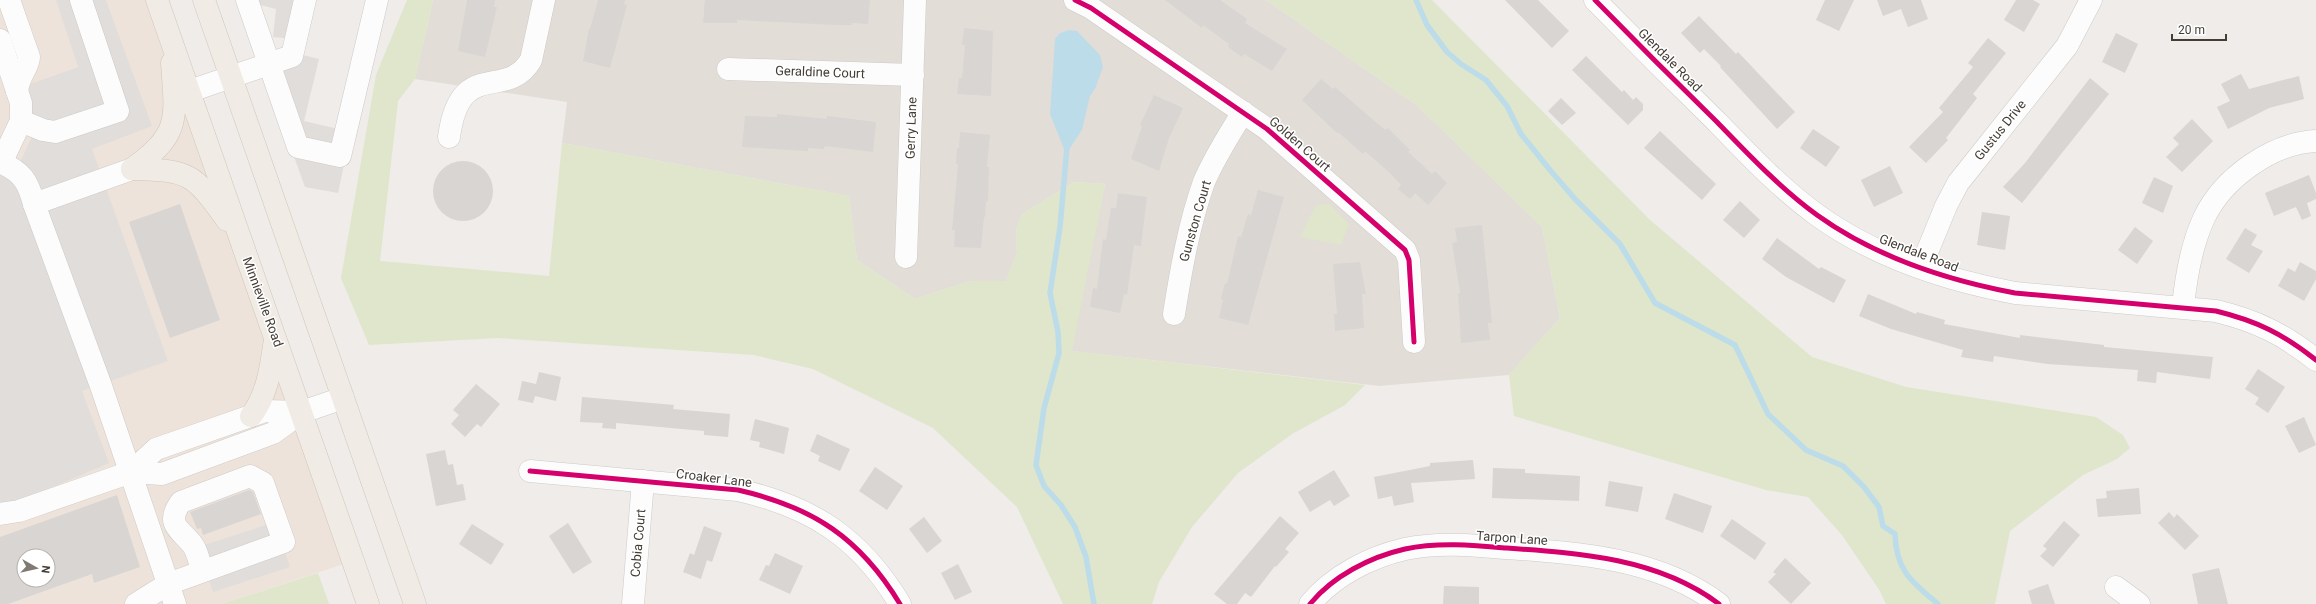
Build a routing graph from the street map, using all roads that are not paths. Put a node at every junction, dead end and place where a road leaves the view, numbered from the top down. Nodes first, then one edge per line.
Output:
1 (9, 0) edge
2 (81, 0) edge
3 (157, 0) edge
4 (204, 0) edge
5 (247, 0) edge
6 (305, 0) edge
7 (377, 0) edge
8 (544, 0) edge
9 (915, 0) edge
10 (1075, 0) edge
11 (1595, 0) edge
12 (2091, 0) edge
13 (170, 38) junction
14 (0, 40) edge
15 (269, 64) junction
16 (728, 70) dead end
17 (912, 75) junction
18 (231, 77) junction
19 (18, 91) junction
20 (190, 91) junction
21 (1243, 112) junction
22 (21, 121) junction
23 (449, 137) dead end
24 (2316, 140) edge
25 (0, 163) edge
26 (132, 169) junction
27 (34, 204) junction
28 (240, 239) junction
29 (906, 256) dead end
30 (1921, 267) junction
31 (2183, 307) junction
32 (1174, 314) dead end
33 (276, 338) junction
34 (1414, 342) dead end
35 (2316, 360) edge
36 (343, 398) junction
37 (302, 412) junction
38 (251, 416) junction
39 (530, 471) dead end
40 (131, 472) junction
41 (643, 481) junction
42 (0, 514) edge
43 (202, 572) junction
44 (2116, 587) dead end
45 (171, 594) edge
46 (136, 604) edge
47 (368, 604) edge
48 (415, 604) edge
49 (633, 604) edge
50 (900, 604) edge
51 (1310, 604) edge
52 (1719, 604) edge
53 (2139, 604) edge

1 - 19 street
2 - 22 street
3 - 13 main road, Minnieville Road
4 - 18 main road
5 - 15 street
6 - 15 street
7 - 15 street
8 - 23 street
9 - 17 street, Gerry Lane
10 - 21 street, Golden Court
11 - 30 street, Glendale Road
12 - 30 street, Gustus Drive
13 - 20 main road, Minnieville Road
13 - 26 main road
14 - 19 street
15 - 18 street
16 - 17 street, Geraldine Court
17 - 29 street, Gerry Lane
18 - 20 street
18 - 36 main road
19 - 22 street
20 - 28 main road, Minnieville Road
21 - 32 street, Gunston Court
21 - 34 street, Golden Court
22 - 25 street
24 - 31 street
25 - 27 street
26 - 27 street
26 - 28 main road
27 - 40 street
28 - 33 main road, Minnieville Road
30 - 31 street, Glendale Road
31 - 35 street, Glendale Road
33 - 37 main road, Minnieville Road
33 - 38 main road
36 - 37 street
36 - 48 main road
37 - 38 street
37 - 40 street
37 - 47 main road, Minnieville Road
38 - 40 street
39 - 41 street, Croaker Lane
40 - 42 street
40 - 45 street
41 - 49 street, Cobia Court
41 - 50 street, Croaker Lane
43 - 43 street
43 - 45 street
44 - 53 street
45 - 46 street
51 - 52 street, Tarpon Lane

